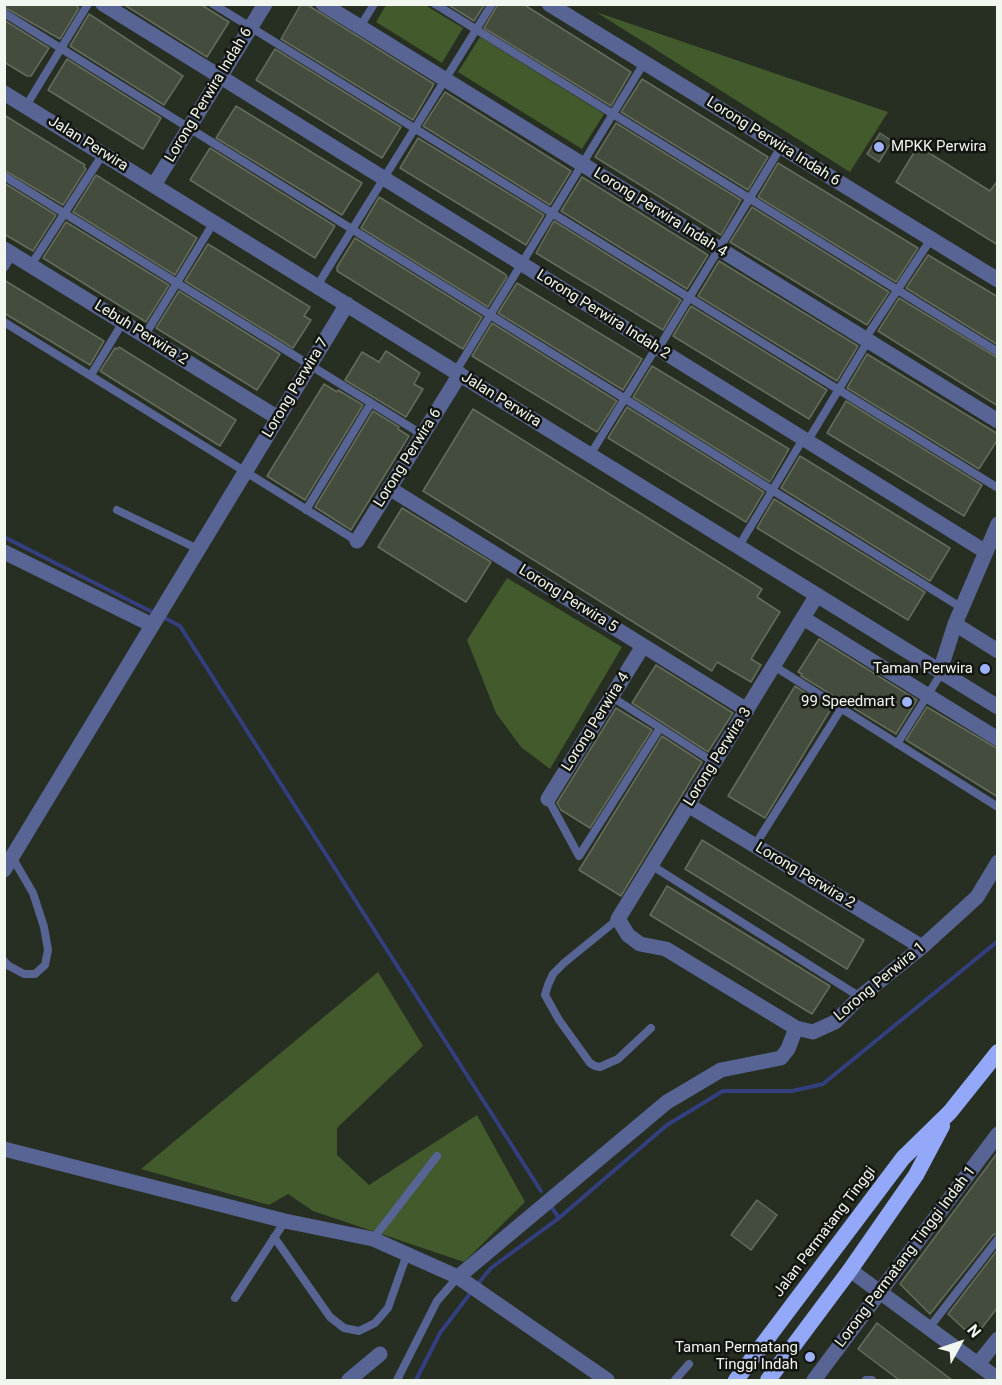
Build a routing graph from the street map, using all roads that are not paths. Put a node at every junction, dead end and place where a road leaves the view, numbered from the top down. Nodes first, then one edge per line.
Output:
1 (88, 4) edge
2 (104, 4) edge
3 (213, 4) edge
4 (265, 4) edge
5 (323, 4) edge
6 (374, 4) edge
7 (435, 4) edge
8 (492, 4) edge
9 (549, 4) edge
10 (4, 13) edge
11 (251, 27) junction
12 (360, 27) junction
13 (476, 30) junction
14 (61, 49) junction
15 (644, 63) junction
16 (220, 78) junction
17 (445, 80) junction
18 (4, 93) edge
19 (26, 106) junction
20 (612, 114) junction
21 (189, 129) junction
22 (415, 129) junction
23 (781, 147) junction
24 (103, 153) junction
25 (582, 165) junction
26 (4, 176) edge
27 (383, 179) junction
28 (154, 185) junction
29 (749, 199) junction
30 (64, 213) junction
31 (552, 213) junction
32 (214, 222) junction
33 (352, 230) junction
34 (931, 239) junction
35 (718, 249) junction
36 (9, 251) edge
37 (521, 264) junction
38 (31, 265) junction
39 (4, 267) edge
40 (998, 280) edge
41 (177, 283) junction
42 (317, 286) junction
43 (897, 290) junction
44 (689, 298) junction
45 (347, 304) junction
46 (490, 316) junction
47 (4, 322) edge
48 (123, 322) junction
49 (145, 335) junction
50 (866, 340) junction
51 (657, 349) junction
52 (998, 352) edge
53 (309, 366) junction
54 (458, 373) junction
55 (91, 375) junction
56 (838, 390) junction
57 (625, 399) junction
58 (371, 404) junction
59 (278, 418) junction
60 (998, 421) edge
61 (423, 435) junction
62 (805, 440) junction
63 (590, 455) junction
64 (245, 472) junction
65 (390, 488) junction
66 (998, 488) edge
67 (772, 490) junction
68 (117, 510) dead end
69 (306, 510) junction
70 (998, 524) edge
71 (357, 541) joint
72 (739, 546) junction
73 (198, 549) junction
74 (4, 552) edge
75 (986, 552) junction
76 (818, 595) junction
77 (962, 608) junction
78 (803, 618) junction
79 (153, 623) junction
80 (955, 624) junction
81 (643, 646) junction
82 (998, 651) edge
83 (774, 666) junction
84 (941, 671) junction
85 (927, 696) junction
86 (612, 697) junction
87 (998, 707) edge
88 (841, 709) junction
89 (747, 710) junction
90 (660, 728) junction
91 (998, 740) edge
92 (897, 744) junction
93 (714, 763) junction
94 (548, 798) joint
95 (688, 805) junction
96 (998, 807) edge
97 (754, 845) junction
98 (998, 862) edge
99 (8, 864) edge
100 (651, 865) junction
101 (618, 919) junction
102 (922, 947) junction
103 (4, 961) edge
104 (860, 997) junction
105 (651, 1028) dead end
106 (796, 1028) junction
107 (998, 1052) edge
108 (950, 1112) junction
109 (996, 1137) edge
110 (4, 1149) edge
111 (437, 1156) dead end
112 (285, 1221) junction
113 (274, 1237) junction
114 (373, 1239) junction
115 (998, 1239) edge
116 (407, 1254) junction
117 (850, 1270) junction
118 (816, 1274) junction
119 (464, 1280) junction
120 (881, 1292) junction
121 (235, 1298) dead end
122 (929, 1328) junction
123 (998, 1339) edge
124 (380, 1354) dead end
125 (689, 1364) dead end
126 (978, 1364) junction
127 (998, 1379) edge
128 (349, 1380) edge
129 (397, 1380) edge
130 (607, 1380) edge
131 (675, 1380) edge
132 (736, 1380) edge
133 (768, 1380) edge
134 (814, 1380) edge
135 (866, 1380) edge
136 (872, 1380) edge

1 - 14 lane
2 - 16 street, Lorong Perwira Indah 2
3 - 11 lane
4 - 11 street, Lorong Perwira Indah 6
5 - 12 street, Lorong Perwira Indah 4
6 - 12 lane
7 - 13 lane
8 - 13 lane
9 - 15 street, Lorong Perwira Indah 6
10 - 14 lane
11 - 16 street, Lorong Perwira Indah 6
11 - 22 lane
12 - 17 street, Lorong Perwira Indah 4
13 - 17 lane
13 - 20 lane
14 - 19 lane
14 - 21 lane
15 - 20 lane
15 - 23 street, Lorong Perwira Indah 6
16 - 21 street, Lorong Perwira Indah 6
16 - 27 street, Lorong Perwira Indah 2
17 - 22 lane
17 - 25 street, Lorong Perwira Indah 4
18 - 19 street, Jalan Perwira
19 - 24 street, Jalan Perwira
20 - 25 lane
20 - 29 lane
21 - 28 street, Lorong Perwira Indah 6
21 - 33 lane
22 - 27 lane
22 - 31 lane
23 - 29 lane
23 - 34 street, Lorong Perwira Indah 6
24 - 28 street, Jalan Perwira
24 - 30 lane
25 - 31 lane
25 - 35 street, Lorong Perwira Indah 4
26 - 30 lane
27 - 33 lane
27 - 37 street, Lorong Perwira Indah 2
28 - 32 street, Jalan Perwira
29 - 35 lane
29 - 43 lane
30 - 38 lane
30 - 41 lane
31 - 37 lane
31 - 44 lane
32 - 41 lane
32 - 42 street, Jalan Perwira
33 - 42 lane
33 - 46 lane
34 - 40 street, Lorong Perwira Indah 6
34 - 43 lane
35 - 44 lane
35 - 50 street, Lorong Perwira Indah 4
36 - 38 street, Lebuh Perwira 2
36 - 39 lane
37 - 46 lane
37 - 51 street, Lorong Perwira Indah 2
38 - 48 street, Lebuh Perwira 2
41 - 49 lane
41 - 53 lane
42 - 45 street, Jalan Perwira
43 - 50 lane
43 - 52 lane
44 - 51 lane
44 - 56 lane
45 - 53 street, Lorong Perwira 7
45 - 54 street, Jalan Perwira
46 - 54 lane
46 - 57 lane
47 - 55 lane
48 - 49 street, Lebuh Perwira 2
48 - 55 lane
49 - 59 street, Lebuh Perwira 2
50 - 56 lane
50 - 60 street, Lorong Perwira Indah 4
51 - 57 lane
51 - 62 street, Lorong Perwira Indah 2
53 - 58 lane
53 - 59 street, Lorong Perwira 7
54 - 61 street, Lorong Perwira 6
54 - 63 street, Jalan Perwira
55 - 64 lane
56 - 62 lane
56 - 66 lane
57 - 63 lane
57 - 67 lane
58 - 61 lane
58 - 69 lane
59 - 64 street, Lorong Perwira 7
61 - 65 street, Lorong Perwira 6
62 - 67 lane
62 - 75 street, Lorong Perwira Indah 2
63 - 72 street, Jalan Perwira
64 - 69 lane
64 - 73 street, Lorong Perwira 7
65 - 71 street, Lorong Perwira 6
65 - 81 street, Lorong Perwira 5
67 - 72 lane
67 - 77 lane
68 - 73 lane
69 - 71 lane
70 - 75 street
72 - 76 street, Jalan Perwira
73 - 79 street, Lorong Perwira 7
74 - 79 street
75 - 77 street
76 - 78 street, Lorong Perwira 3
76 - 84 street, Jalan Perwira
77 - 80 street
78 - 83 street, Lorong Perwira 3
78 - 85 street
79 - 99 street, Lorong Perwira 7
80 - 82 street
80 - 84 street
81 - 86 street, Lorong Perwira 4
81 - 89 street, Lorong Perwira 5
83 - 88 lane
83 - 89 street, Lorong Perwira 3
84 - 85 lane
84 - 87 street, Jalan Perwira
85 - 91 street
85 - 92 lane
86 - 90 lane
86 - 94 street, Lorong Perwira 4
88 - 92 lane
88 - 97 lane
89 - 93 street, Lorong Perwira 3
90 - 93 lane
90 - 94 lane
92 - 96 lane
93 - 95 street, Lorong Perwira 3
95 - 97 street, Lorong Perwira 2
95 - 100 street, Lorong Perwira 3
97 - 102 street, Lorong Perwira 2
98 - 102 street, Lorong Perwira 1
99 - 103 lane
100 - 101 street, Lorong Perwira 3
100 - 104 lane
101 - 105 lane
101 - 106 street
102 - 104 street, Lorong Perwira 1
104 - 106 street, Lorong Perwira 1
106 - 119 street
107 - 108 highway, Jalan Permatang Tinggi
108 - 117 highway, Jalan Permatang Tinggi
108 - 118 highway, Jalan Permatang Tinggi
109 - 120 street, Lorong Permatang Tinggi Indah 1
110 - 112 street
111 - 114 lane
112 - 113 lane
112 - 114 street
113 - 116 lane
113 - 121 lane
114 - 116 street
115 - 122 lane
116 - 119 street
117 - 118 highway
117 - 120 street
117 - 133 highway, Jalan Permatang Tinggi
118 - 132 highway, Jalan Permatang Tinggi
119 - 129 lane
119 - 130 street
120 - 122 street
120 - 134 street, Lorong Permatang Tinggi Indah 1
122 - 126 street
123 - 126 street
124 - 128 street
125 - 131 lane
126 - 127 street
135 - 136 lane

